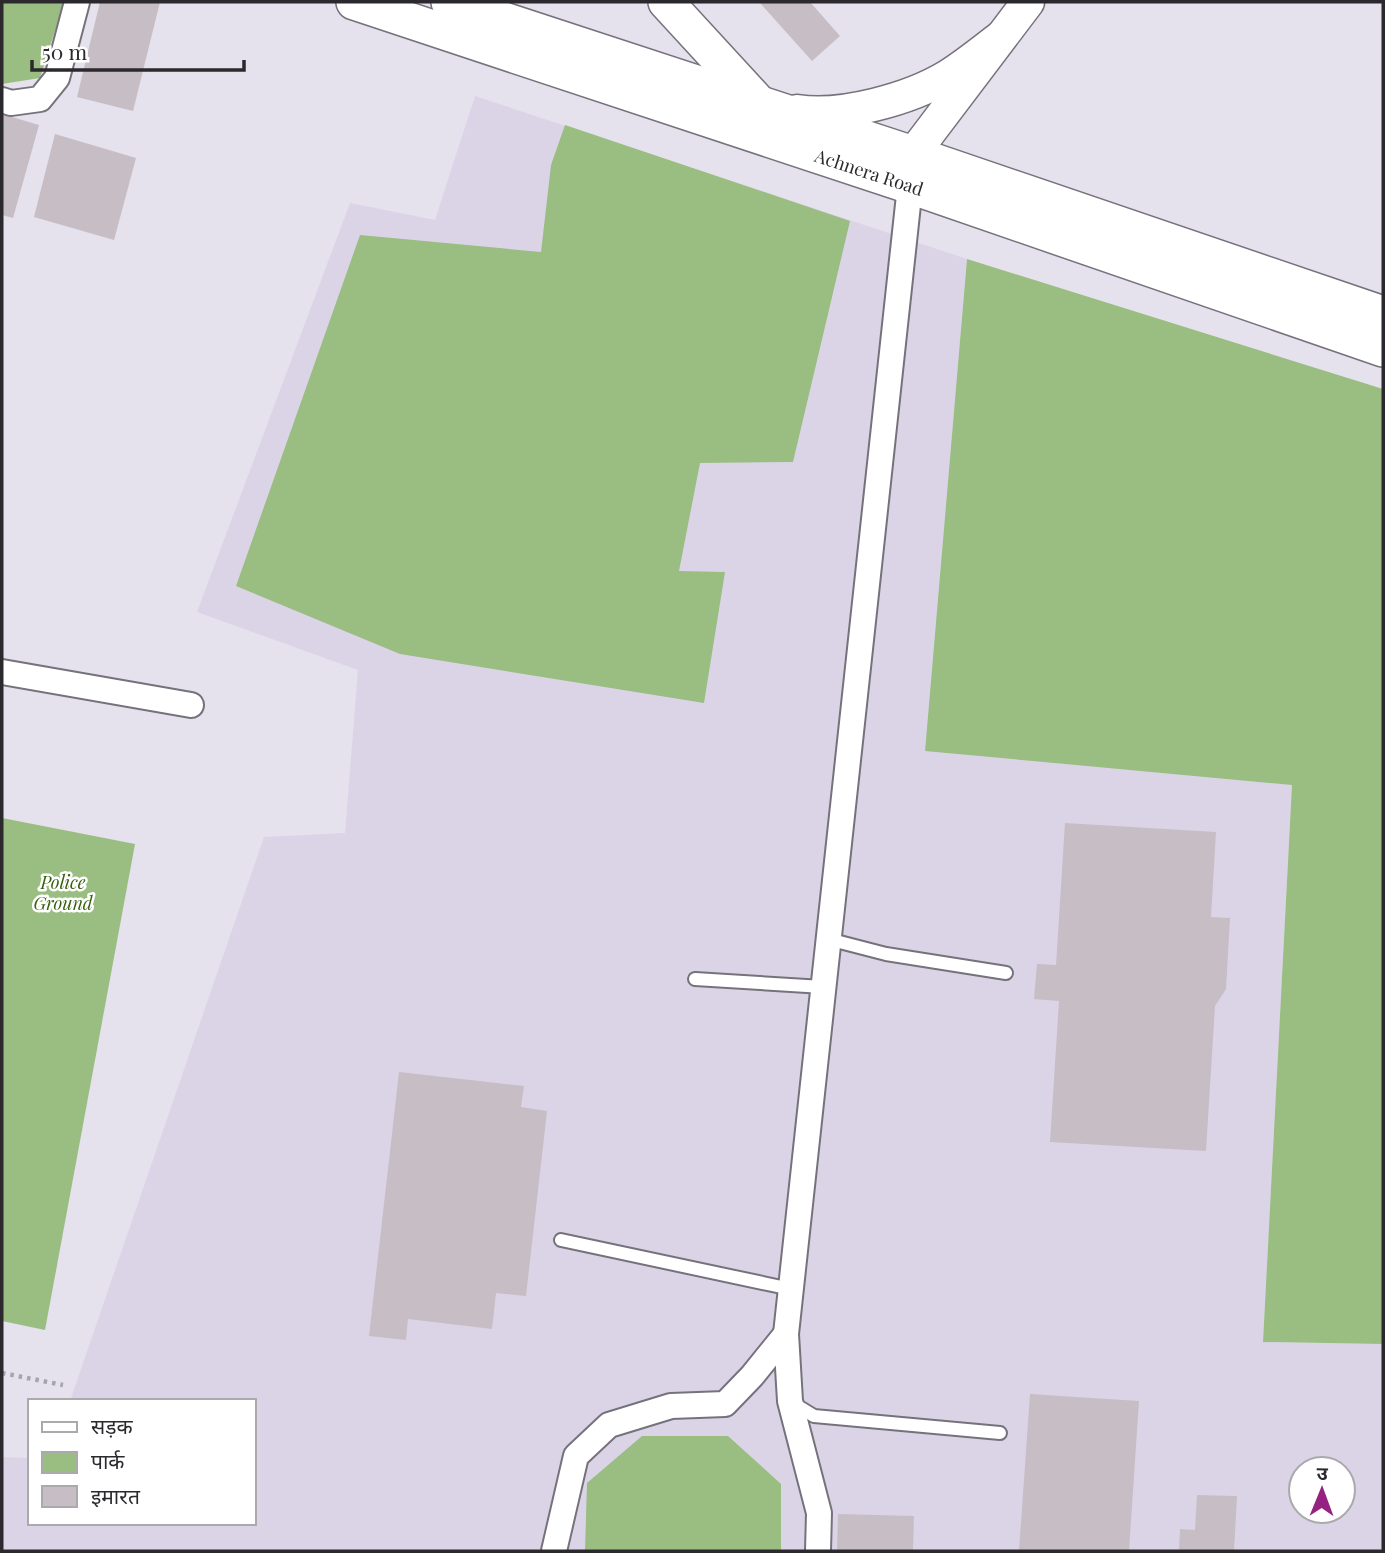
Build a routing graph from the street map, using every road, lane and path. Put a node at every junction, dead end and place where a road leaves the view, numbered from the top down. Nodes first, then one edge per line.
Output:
1 (77, 2) edge
2 (354, 2) edge
3 (449, 2) edge
4 (666, 2) edge
5 (1028, 2) edge
6 (1001, 37) junction
7 (2, 100) edge
8 (761, 105) junction
9 (912, 170) junction
10 (1383, 314) edge
11 (1383, 349) edge
12 (2, 671) edge
13 (191, 705) dead end
14 (828, 939) junction
15 (1006, 973) dead end
16 (695, 979) dead end
17 (823, 987) junction
18 (561, 1240) dead end
19 (791, 1289) junction
20 (786, 1334) junction
21 (2, 1373) edge
22 (63, 1385) dead end
23 (790, 1401) junction
24 (1000, 1433) dead end
25 (554, 1551) edge
26 (818, 1551) edge

1 - 7 street
2 - 9 main road, Achnera Road
3 - 8 main road, Achnera Road
4 - 8 main road
5 - 6 street
6 - 8 street
6 - 9 street
8 - 9 main road, Achnera Road
9 - 10 main road, Achnera Road
9 - 11 main road, Achnera Road
9 - 14 street
12 - 13 street
14 - 15 lane
14 - 17 street
16 - 17 lane
17 - 19 street
18 - 19 lane
19 - 20 street
20 - 23 street
20 - 25 street
21 - 22 path
23 - 24 lane
23 - 26 street

